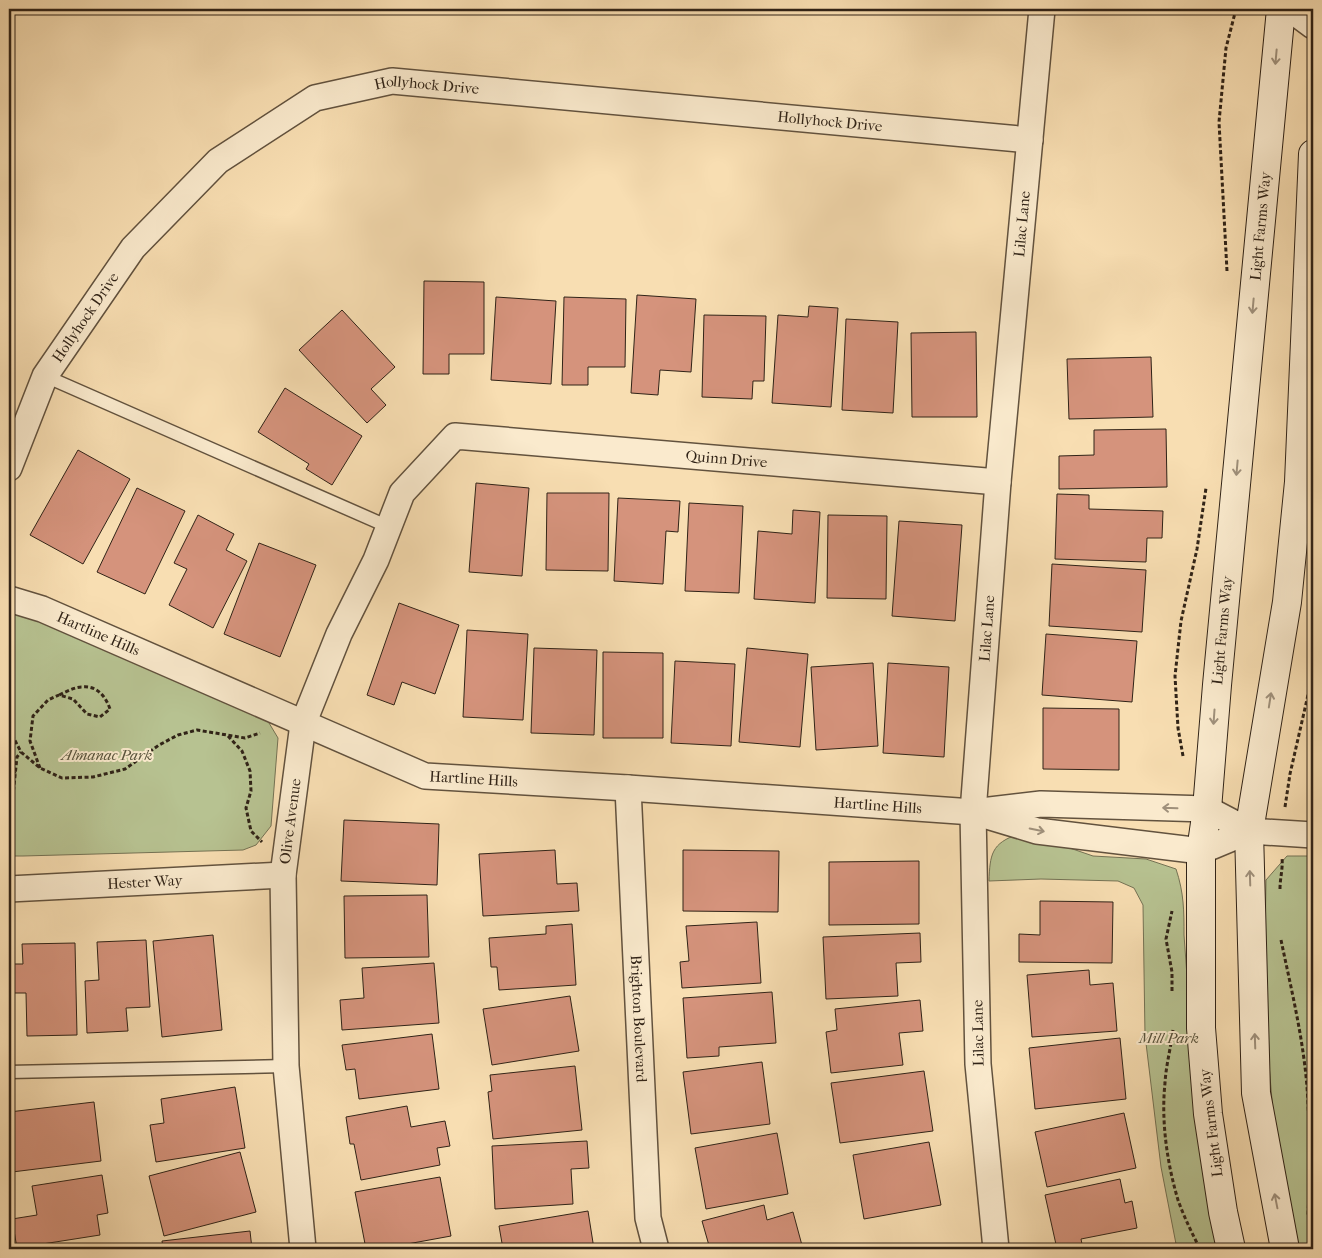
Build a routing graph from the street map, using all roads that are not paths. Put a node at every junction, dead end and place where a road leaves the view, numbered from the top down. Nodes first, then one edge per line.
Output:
1 (1042, 9) edge
2 (1281, 9) edge
3 (1290, 9) edge
4 (1313, 26) edge
5 (1030, 140) junction
6 (1313, 154) edge
7 (44, 376) junction
8 (455, 436) joint
9 (9, 468) edge
10 (998, 482) junction
11 (388, 527) junction
12 (9, 599) edge
13 (302, 724) junction
14 (628, 788) junction
15 (1207, 809) junction
16 (973, 812) junction
17 (1248, 831) junction
18 (1313, 835) edge
19 (1201, 850) junction
20 (283, 875) junction
21 (9, 890) edge
22 (286, 1066) junction
23 (9, 1072) edge
24 (303, 1249) edge
25 (656, 1249) edge
26 (996, 1249) edge
27 (1231, 1249) edge
28 (1285, 1249) edge

1 - 5 street, Lilac Lane
2 -> 15 street, Light Farms Way
3 - 4 street
5 - 7 street, Hollyhock Drive
5 - 10 street, Lilac Lane
17 -> 6 street
7 - 9 street, Hollyhock Drive
7 - 11 lane
8 - 10 street, Quinn Drive
8 - 11 street, Olive Avenue
10 - 16 street, Lilac Lane
11 - 13 street, Olive Avenue
12 - 13 street, Hartline Hills
13 - 14 street, Hartline Hills
13 - 20 street, Olive Avenue
14 - 16 street, Hartline Hills
14 - 25 street, Brighton Boulevard
15 -> 16 street, Hartline Hills
15 - 17 street, Hartline Hills
15 - 19 street, Light Farms Way
16 -> 19 street, Hartline Hills
16 - 26 street, Lilac Lane
17 - 18 street, Hartline Hills
17 - 19 street, Hartline Hills
28 -> 17 street
19 - 27 street, Light Farms Way
20 - 21 street, Hester Way
20 - 22 street, Olive Avenue
22 - 23 lane
22 - 24 street, Olive Avenue

